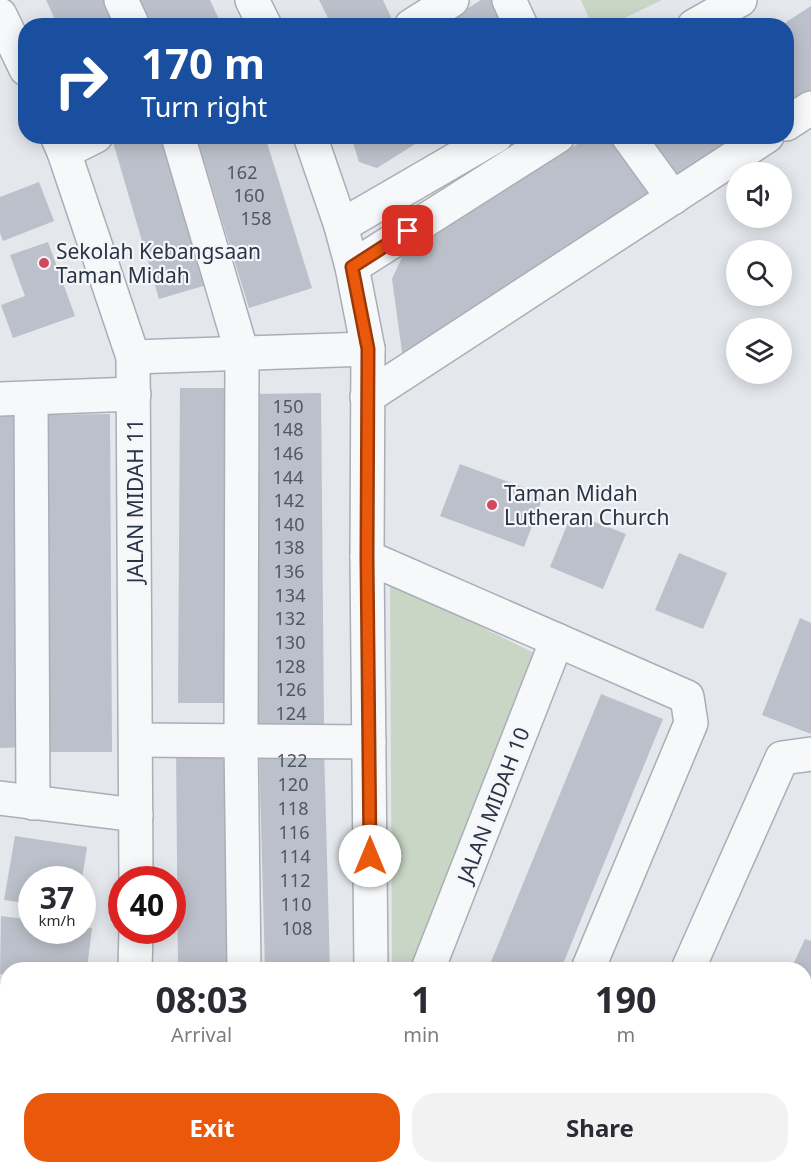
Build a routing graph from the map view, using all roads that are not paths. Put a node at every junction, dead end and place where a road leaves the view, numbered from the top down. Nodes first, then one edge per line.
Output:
1 (122, 0) edge
2 (252, 0) edge
3 (399, 0) edge
4 (452, 0) edge
5 (509, 0) edge
6 (740, 0) edge
7 (0, 15) edge
8 (130, 18) edge
9 (260, 18) edge
10 (408, 18) edge
11 (422, 18) edge
12 (517, 18) edge
13 (708, 18) edge
14 (18, 52) edge
15 (811, 108) edge
16 (794, 119) edge
17 (61, 144) edge
18 (180, 144) edge
19 (313, 144) edge
20 (482, 144) edge
21 (545, 144) edge
22 (634, 144) edge
23 (756, 144) edge
24 (673, 198) junction
25 (341, 225) junction
26 (352, 267) junction
27 (368, 349) junction
28 (242, 353) junction
29 (133, 357) junction
30 (134, 394) junction
31 (367, 397) junction
32 (16, 399) edge
33 (367, 557) junction
34 (557, 640) junction
35 (136, 740) junction
36 (241, 741) junction
37 (369, 742) junction
38 (811, 754) edge
39 (0, 798) edge
40 (33, 803) junction
41 (136, 815) junction
42 (136, 866) edge
43 (136, 944) edge
44 (135, 962) edge
45 (244, 962) edge
46 (370, 962) edge
47 (431, 962) edge
48 (591, 962) edge
49 (691, 962) edge

1 - 8 street
2 - 9 street
3 - 10 street
4 - 11 street
5 - 12 street
6 - 13 street
7 - 14 street
15 - 16 street
17 - 29 street, JALAN MIDAH 11
18 - 28 street
19 - 25 street
20 - 25 street
21 - 26 street
22 - 24 street
23 - 24 street
24 - 31 street
25 - 26 street
26 - 27 street
27 - 28 street
27 - 31 street
28 - 29 street
28 - 36 street
29 - 30 street, JALAN MIDAH 11
30 - 32 street
30 - 35 street, JALAN MIDAH 11
31 - 33 street
32 - 40 street
33 - 34 street
33 - 37 street
34 - 47 street, JALAN MIDAH 10
34 - 48 street
35 - 36 street
35 - 41 street, JALAN MIDAH 11
36 - 37 street
36 - 45 street
37 - 46 street
38 - 49 street
39 - 40 street
40 - 41 street
41 - 42 street, JALAN MIDAH 11
43 - 44 street

